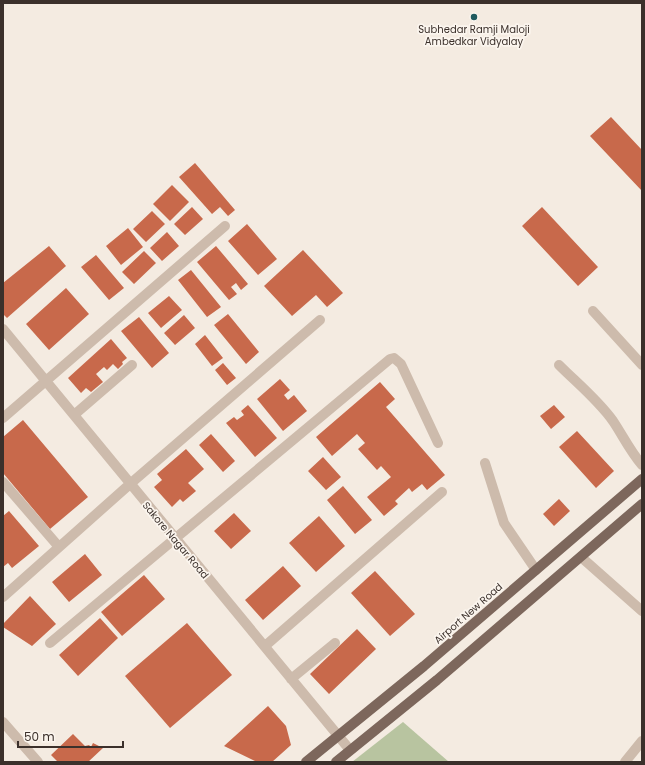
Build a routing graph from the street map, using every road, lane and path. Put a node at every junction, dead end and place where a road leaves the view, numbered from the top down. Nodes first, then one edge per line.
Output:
1 (225, 226) dead end
2 (593, 311) dead end
3 (320, 320) dead end
4 (3, 329) edge
5 (132, 365) dead end
6 (559, 365) dead end
7 (642, 365) edge
8 (46, 381) junction
9 (74, 416) junction
10 (3, 418) edge
11 (438, 443) dead end
12 (485, 463) dead end
13 (642, 465) edge
14 (642, 479) edge
15 (3, 482) edge
16 (130, 484) junction
17 (442, 492) dead end
18 (642, 504) edge
19 (176, 539) junction
20 (59, 547) junction
21 (581, 557) junction
22 (536, 570) junction
23 (3, 597) edge
24 (642, 611) edge
25 (50, 643) dead end
26 (335, 643) dead end
27 (264, 646) junction
28 (291, 679) junction
29 (3, 722) edge
30 (338, 736) junction
31 (642, 741) edge
32 (350, 750) junction
33 (38, 762) edge
34 (306, 762) edge
35 (336, 762) edge
36 (625, 762) edge

1 - 8 street
2 - 7 street
3 - 16 street
4 - 8 street, Sakore Nagar Road
5 - 9 street
6 - 13 street
8 - 9 street, Sakore Nagar Road
8 - 10 street
9 - 16 street, Sakore Nagar Road
11 - 19 street
12 - 22 street
14 - 22 main road, Airport New Road
15 - 20 street
16 - 19 street, Sakore Nagar Road
16 - 20 street
17 - 27 street
18 - 21 main road
19 - 25 street
19 - 27 street, Sakore Nagar Road
20 - 23 street
21 - 24 street
21 - 32 main road
22 - 30 main road, Airport New Road
26 - 28 street
27 - 28 street, Sakore Nagar Road
28 - 30 street, Sakore Nagar Road
29 - 33 street
30 - 32 street, Sakore Nagar Road
30 - 34 main road, Airport New Road
31 - 36 street
32 - 35 main road

